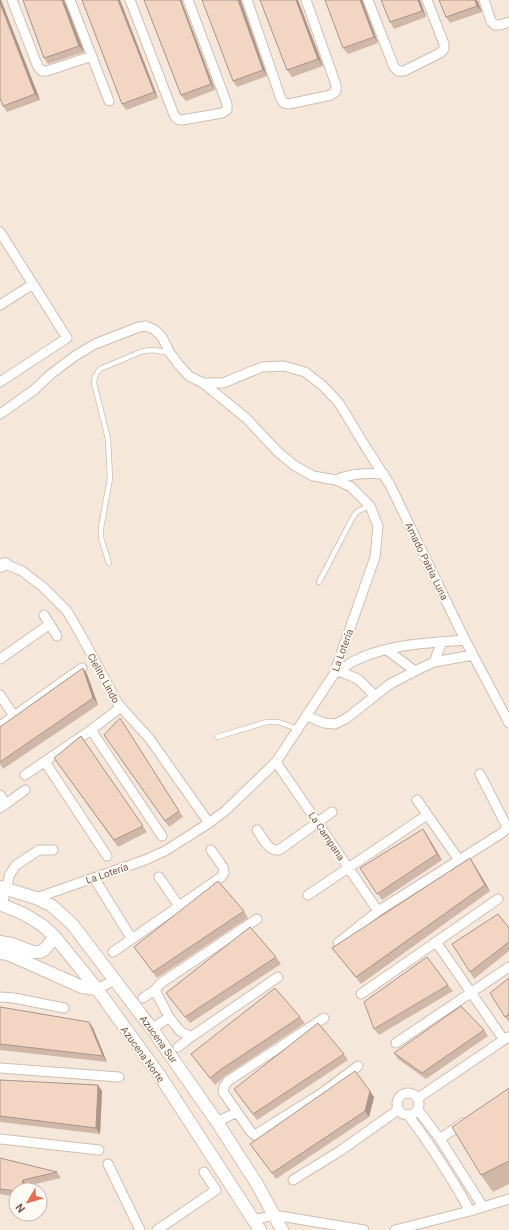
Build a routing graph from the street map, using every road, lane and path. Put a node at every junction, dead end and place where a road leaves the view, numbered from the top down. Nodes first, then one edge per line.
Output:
1 (12, 0) edge
2 (70, 0) edge
3 (130, 0) edge
4 (188, 0) edge
5 (247, 0) edge
6 (306, 0) edge
7 (368, 0) edge
8 (427, 0) edge
9 (484, 0) edge
10 (509, 22) edge
11 (92, 56) junction
12 (109, 101) dead end
13 (0, 232) edge
14 (33, 284) junction
15 (0, 305) edge
16 (170, 353) junction
17 (0, 382) edge
18 (203, 383) junction
19 (0, 414) edge
20 (384, 474) junction
21 (336, 480) junction
22 (370, 506) junction
23 (109, 563) dead end
24 (2, 565) edge
25 (319, 582) dead end
26 (44, 615) dead end
27 (50, 624) junction
28 (57, 636) dead end
29 (465, 640) junction
30 (442, 642) junction
31 (387, 650) junction
32 (473, 654) junction
33 (0, 659) edge
34 (434, 662) junction
35 (82, 668) edge
36 (415, 671) junction
37 (337, 672) junction
38 (0, 695) edge
39 (374, 696) junction
40 (120, 707) junction
41 (14, 716) junction
42 (307, 716) junction
43 (509, 723) edge
44 (0, 726) edge
45 (298, 729) junction
46 (91, 730) junction
47 (217, 737) dead end
48 (45, 762) junction
49 (276, 762) junction
50 (480, 774) dead end
51 (25, 775) dead end
52 (25, 790) dead end
53 (0, 795) edge
54 (417, 800) dead end
55 (3, 806) edge
56 (332, 812) dead end
57 (427, 815) junction
58 (209, 823) junction
59 (318, 823) junction
60 (257, 830) dead end
61 (162, 836) dead end
62 (52, 850) dead end
63 (211, 850) dead end
64 (107, 856) dead end
65 (459, 860) junction
66 (349, 868) junction
67 (159, 877) dead end
68 (94, 878) junction
69 (4, 887) edge
70 (308, 895) dead end
71 (36, 898) junction
72 (498, 899) dead end
73 (1, 904) edge
74 (179, 906) junction
75 (378, 911) junction
76 (257, 919) dead end
77 (54, 937) junction
78 (132, 939) junction
79 (0, 942) edge
80 (436, 942) junction
81 (338, 943) edge
82 (113, 952) dead end
83 (0, 953) edge
84 (509, 967) edge
85 (278, 977) dead end
86 (115, 980) junction
87 (96, 989) junction
88 (155, 990) junction
89 (471, 993) junction
90 (360, 994) dead end
91 (0, 997) edge
92 (143, 998) dead end
93 (64, 1008) dead end
94 (169, 1017) junction
95 (324, 1018) dead end
96 (152, 1029) junction
97 (191, 1037) junction
98 (506, 1038) edge
99 (396, 1043) dead end
100 (178, 1047) dead end
101 (358, 1066) dead end
102 (0, 1068) edge
103 (119, 1077) dead end
104 (418, 1098) junction
105 (398, 1110) junction
106 (418, 1110) junction
107 (236, 1112) junction
108 (409, 1116) junction
109 (470, 1118) edge
110 (217, 1122) junction
111 (0, 1139) edge
112 (440, 1139) junction
113 (99, 1150) dead end
114 (108, 1164) dead end
115 (204, 1172) dead end
116 (293, 1180) dead end
117 (509, 1199) edge
118 (483, 1207) junction
119 (470, 1212) junction
120 (274, 1215) junction
121 (257, 1225) edge
122 (315, 1226) edge
123 (140, 1230) edge
124 (157, 1230) edge
125 (282, 1230) edge
126 (364, 1230) edge
127 (395, 1230) edge

1 - 11 street
2 - 11 street
3 - 4 street
5 - 6 street
7 - 8 street
9 - 10 street
11 - 12 street
13 - 14 street
14 - 15 street
14 - 17 street
16 - 18 street, La Lotería
16 - 19 street, La Lotería
16 - 23 lane
18 - 20 street, Amado Patria Luna
18 - 21 street, La Lotería
20 - 21 street
20 - 29 street, Amado Patria Luna
21 - 22 street, La Lotería
22 - 25 lane
22 - 37 street, La Lotería
24 - 40 street, Cielito Lindo
26 - 27 street
27 - 28 street
27 - 33 street
29 - 30 street
29 - 32 street, Amado Patria Luna
30 - 31 street
30 - 34 street
31 - 36 street
31 - 37 street
32 - 34 street
32 - 43 street, Amado Patria Luna
34 - 36 street
35 - 41 street
36 - 39 street
37 - 39 street
37 - 42 street, La Lotería
38 - 41 street
39 - 42 street
40 - 46 street
40 - 58 street, Cielito Lindo
41 - 44 street
42 - 45 street, La Lotería
45 - 47 lane
45 - 49 street, La Lotería
46 - 48 street
46 - 61 street
48 - 51 street
48 - 64 street
49 - 58 street, La Lotería
49 - 59 street, La Campana
50 - 65 street
52 - 55 street
53 - 55 street
54 - 57 street
56 - 59 street
57 - 65 street
57 - 66 street
58 - 68 street, La Lotería
59 - 60 street
59 - 66 street, La Campana
62 - 69 street
63 - 74 street
65 - 75 street
66 - 70 street
66 - 75 street, La Campana
67 - 74 street
68 - 71 street, La Lotería
68 - 78 street
69 - 71 street, Azucena Sur
69 - 73 street
71 - 86 street, Azucena Sur
72 - 80 street
73 - 77 street, Azucena Norte
74 - 78 street
75 - 81 street
76 - 88 street
77 - 79 street
77 - 87 street, Azucena Norte
78 - 82 street
80 - 89 street
80 - 90 street
83 - 87 street
84 - 89 street
85 - 97 street
86 - 87 street
86 - 96 street, Azucena Sur
87 - 121 street, Azucena Norte
88 - 92 street
88 - 94 street
89 - 98 street
89 - 99 street
91 - 93 street
94 - 96 street
94 - 97 street
95 - 107 street
96 - 110 street, Azucena Sur
97 - 100 street
98 - 104 street
101 - 107 street
102 - 103 street
104 - 105 street
104 - 106 street
105 - 108 street
105 - 116 street
106 - 108 street
106 - 112 street
107 - 110 street
108 - 119 street
109 - 112 street
110 - 120 street, Azucena Sur
111 - 113 street
112 - 118 street
114 - 123 street
115 - 124 street
117 - 118 street
118 - 119 street
119 - 127 street
120 - 121 street
120 - 122 street
120 - 125 street, Azucena Sur
122 - 126 street

